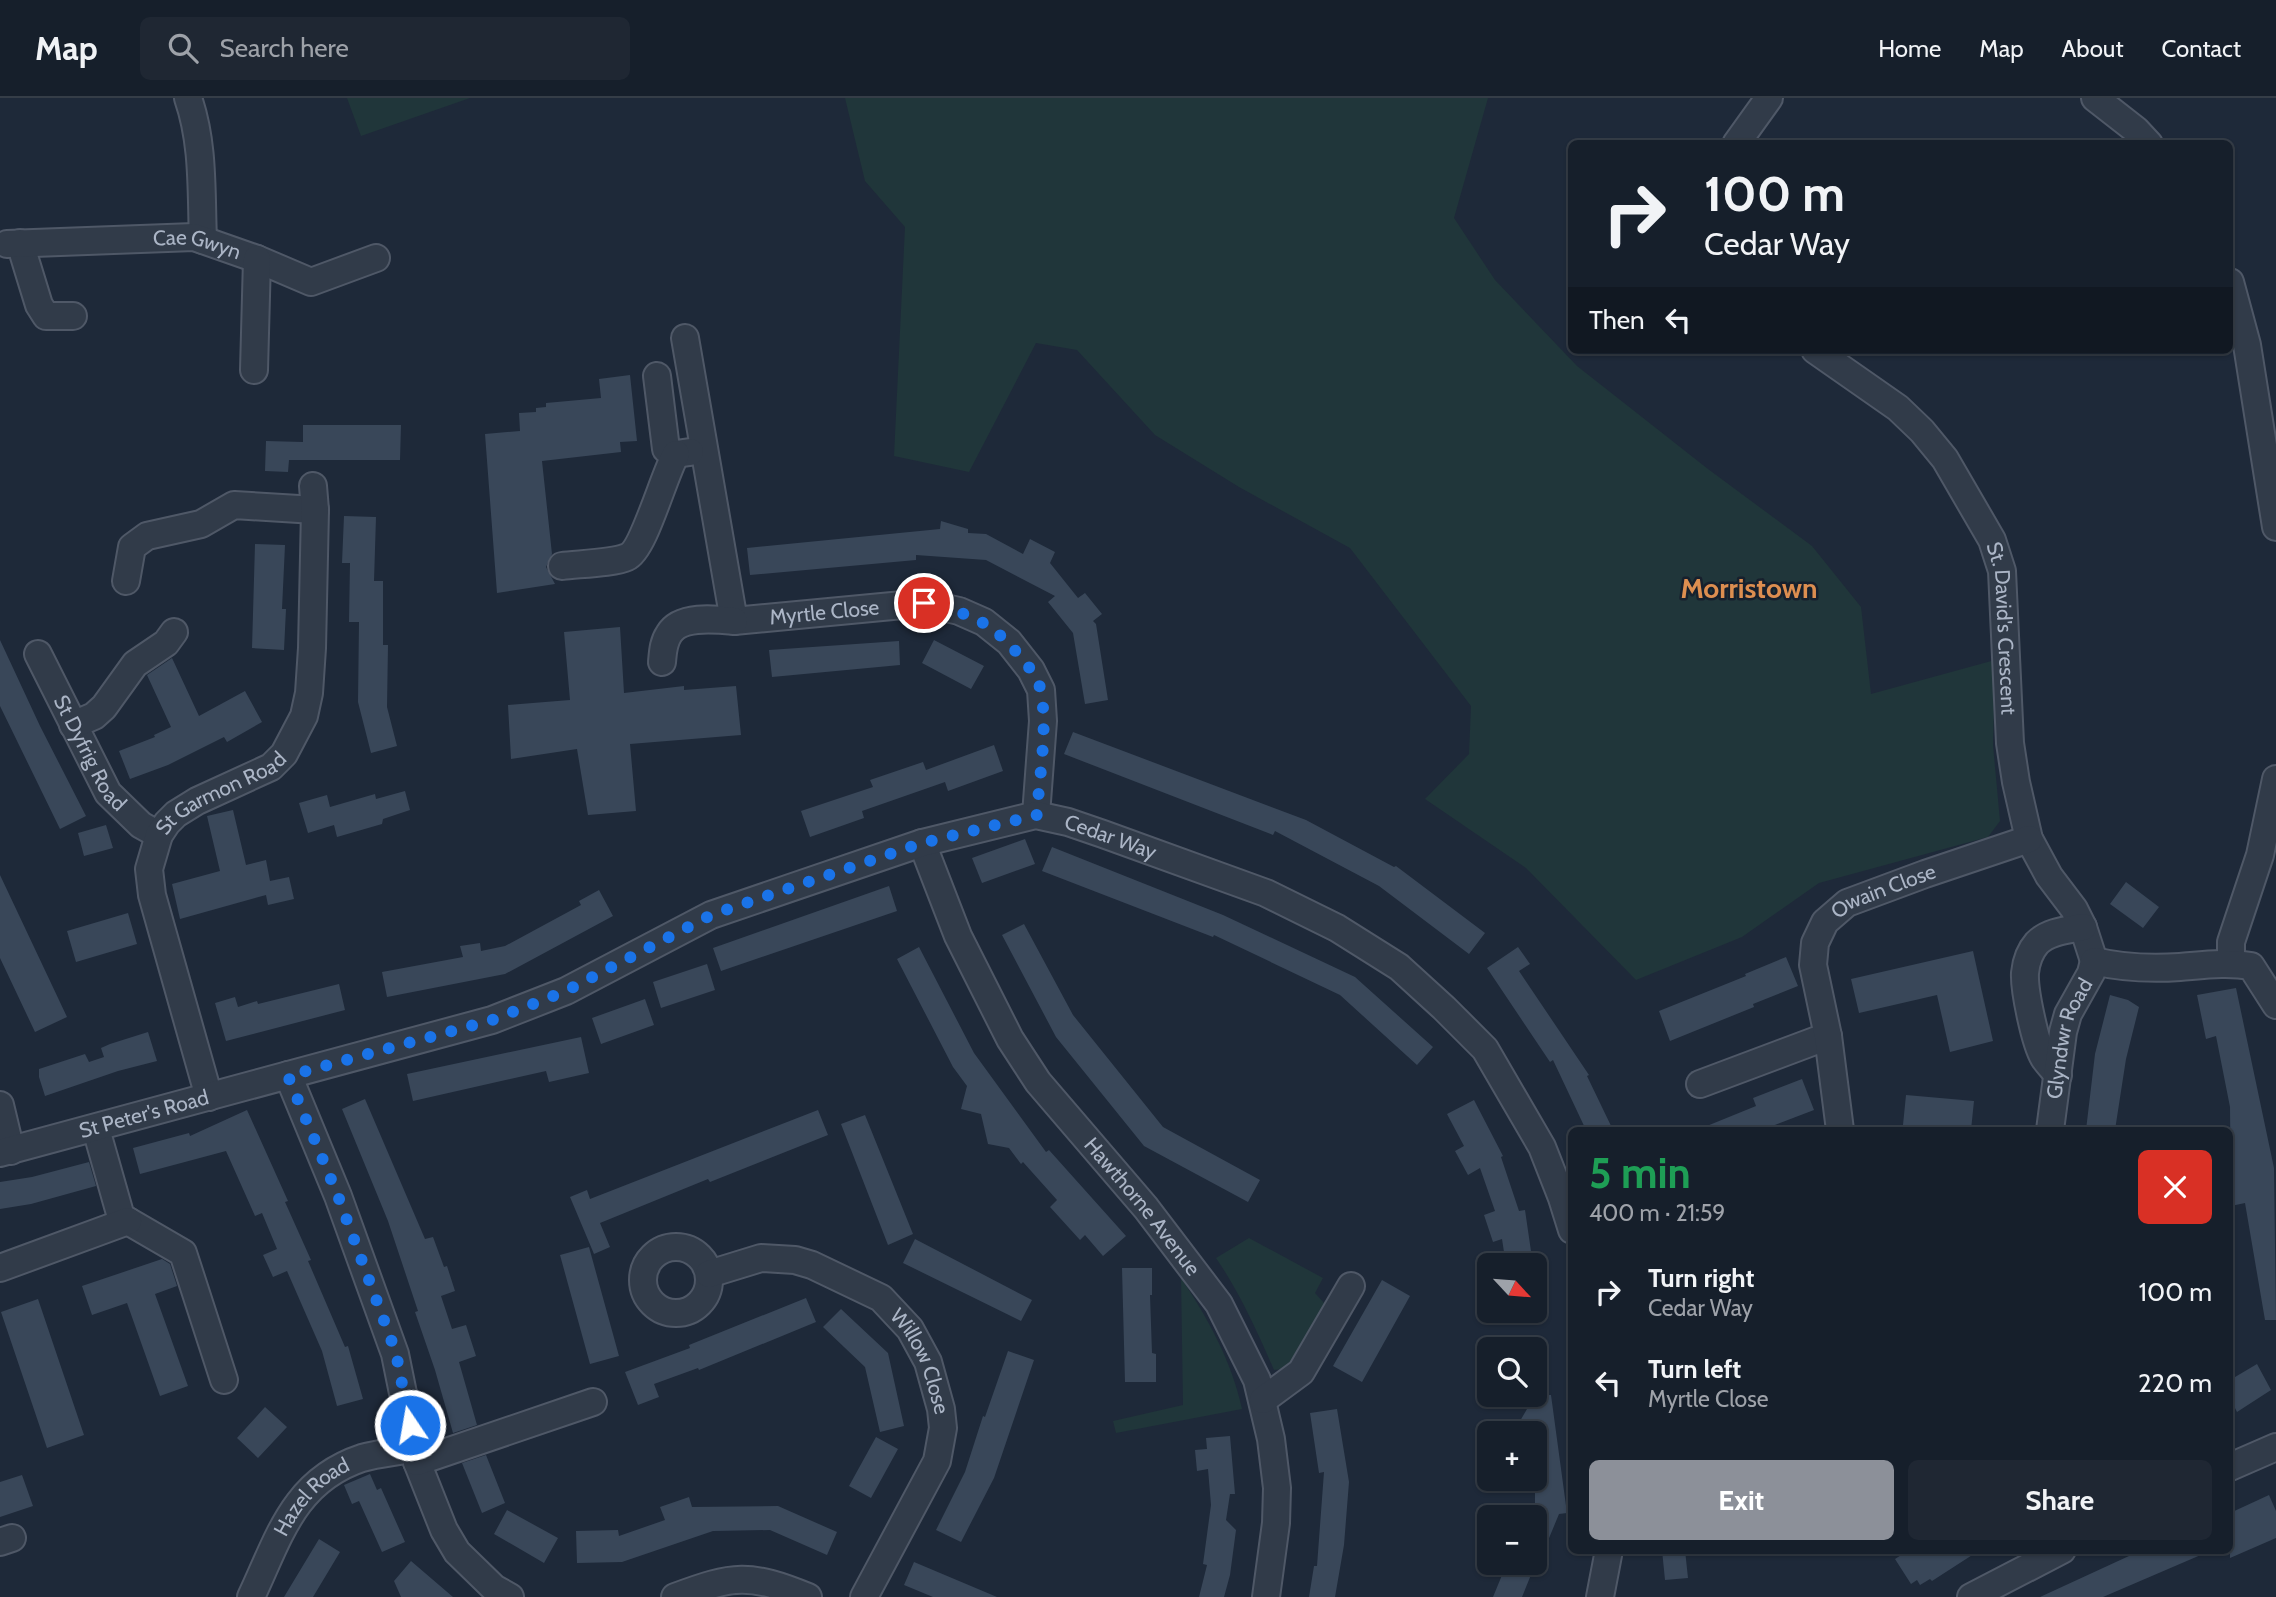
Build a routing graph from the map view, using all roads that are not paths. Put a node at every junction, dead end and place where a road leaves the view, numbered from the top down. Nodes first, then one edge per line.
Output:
1 (187, 98) edge
2 (1769, 98) edge
3 (2095, 98) edge
4 (2137, 139) edge
5 (1739, 140) edge
6 (203, 240) junction
7 (376, 258) dead end
8 (257, 259) junction
9 (2233, 294) edge
10 (74, 316) dead end
11 (685, 338) dead end
12 (1821, 354) edge
13 (254, 370) dead end
14 (657, 376) dead end
15 (706, 451) junction
16 (676, 454) junction
17 (2276, 527) edge
18 (562, 566) dead end
19 (126, 581) dead end
20 (734, 621) junction
21 (174, 632) dead end
22 (38, 654) dead end
23 (662, 662) dead end
24 (73, 725) junction
25 (2276, 779) edge
26 (1037, 815) junction
27 (159, 835) junction
28 (2029, 839) junction
29 (922, 843) junction
30 (2083, 927) junction
31 (2094, 961) junction
32 (2231, 963) junction
33 (2276, 1005) edge
34 (1828, 1036) junction
35 (2058, 1075) junction
36 (288, 1076) junction
37 (1700, 1084) dead end
38 (209, 1097) junction
39 (0, 1105) edge
40 (1840, 1127) edge
41 (2050, 1127) edge
42 (96, 1129) junction
43 (5, 1152) edge
44 (1568, 1217) edge
45 (128, 1221) junction
46 (0, 1268) edge
47 (709, 1273) dead end
48 (1351, 1286) dead end
49 (223, 1380) dead end
50 (1263, 1400) junction
51 (593, 1402) dead end
52 (2276, 1447) edge
53 (416, 1455) junction
54 (2233, 1465) edge
55 (1608, 1554) edge
56 (2050, 1554) edge
57 (759, 1589) edge
58 (251, 1597) edge
59 (510, 1597) edge
60 (675, 1597) edge
61 (808, 1597) edge
62 (864, 1597) edge
63 (1266, 1597) edge
64 (1600, 1597) edge
65 (1971, 1597) edge

1 - 6 street
2 - 5 street
3 - 4 street
6 - 8 street, Cae Gwyn
6 - 10 street, Cae Gwyn
7 - 8 street, Cae Gwyn
8 - 13 street
9 - 17 street
11 - 15 street
12 - 28 street, St. David's Crescent
14 - 16 street
15 - 16 street
15 - 20 street
16 - 18 street
19 - 27 street, St Garmon Road
20 - 23 street, Myrtle Close
20 - 26 street, Myrtle Close
21 - 24 street
22 - 24 street, St Dyfrig Road
24 - 27 street, St Dyfrig Road
25 - 32 street
26 - 29 street, Cedar Way
26 - 44 street, Cedar Way
27 - 38 street, St Garmon Road
28 - 30 street, St. David's Crescent
28 - 34 street, Owain Close
29 - 36 street, Cedar Way
29 - 50 street, Hawthorne Avenue
30 - 31 street, St. David's Crescent
30 - 35 street
31 - 32 street, Glyndwr Road
31 - 35 street, Glyndwr Road
32 - 33 street
34 - 37 street
34 - 40 street, Owain Close
35 - 41 street, Glyndwr Road
36 - 38 street, St Peter's Road
36 - 53 street
38 - 42 street, St Peter's Road
39 - 43 street
42 - 43 street, St Peter's Road
42 - 45 street
45 - 46 street
45 - 49 street
47 - 62 street, Willow Close
48 - 50 street
50 - 63 street, Hawthorne Avenue
51 - 53 street, Hazel Road
52 - 54 street
53 - 58 street, Hazel Road
53 - 59 street
55 - 64 street
56 - 65 street
57 - 60 street
57 - 61 street

